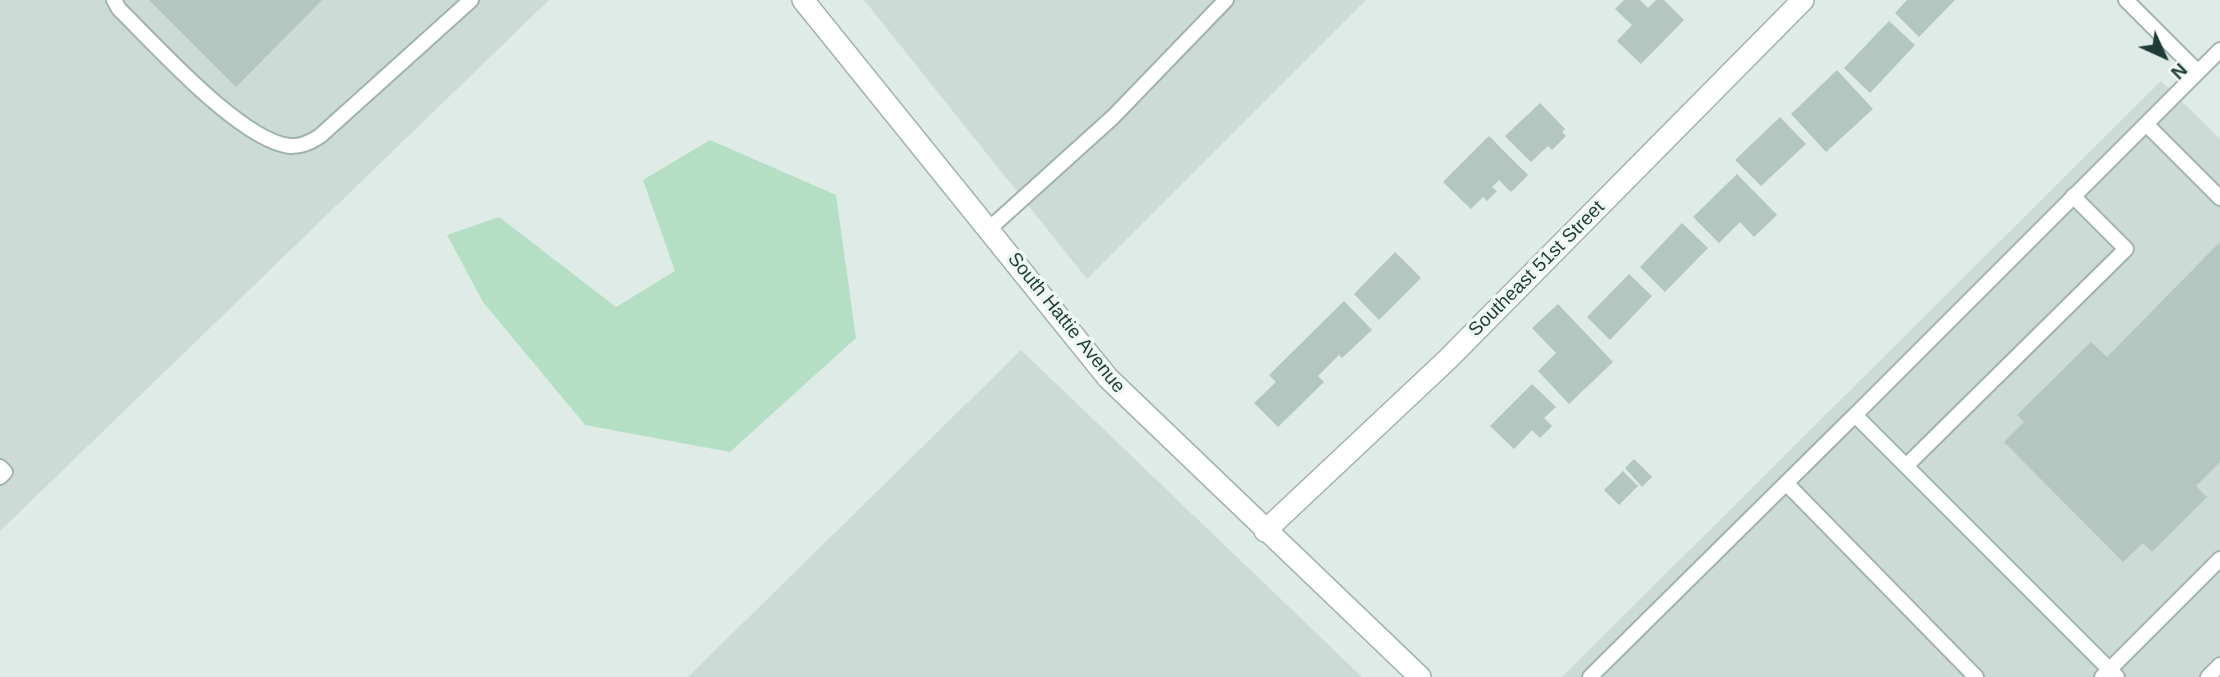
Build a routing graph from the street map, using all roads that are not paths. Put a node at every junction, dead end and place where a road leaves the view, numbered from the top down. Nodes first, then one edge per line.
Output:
1 (114, 0) edge
2 (471, 0) edge
3 (803, 0) edge
4 (1226, 0) edge
5 (1803, 0) edge
6 (2126, 0) edge
7 (2220, 50) edge
8 (2198, 72) junction
9 (2146, 124) junction
10 (2073, 196) junction
11 (2220, 198) edge
12 (989, 229) junction
13 (1855, 415) junction
14 (1906, 466) junction
15 (0, 467) edge
16 (0, 477) edge
17 (1786, 483) junction
18 (1265, 531) junction
19 (2220, 559) edge
20 (2220, 665) edge
21 (2109, 674) edge
22 (1420, 677) edge
23 (1590, 677) edge
24 (1976, 677) edge
25 (2208, 677) edge

1 - 2 lane
3 - 12 street, South Hattie Avenue
4 - 12 lane
5 - 18 street, Southeast 51st Street
6 - 8 lane
7 - 8 lane
8 - 9 lane
9 - 10 lane
9 - 11 lane
10 - 13 lane
10 - 14 lane
12 - 18 street, South Hattie Avenue
13 - 14 lane
13 - 17 lane
14 - 21 lane
15 - 16 lane
17 - 23 lane
17 - 24 lane
18 - 22 street, South Hattie Avenue
19 - 21 lane
20 - 25 lane

